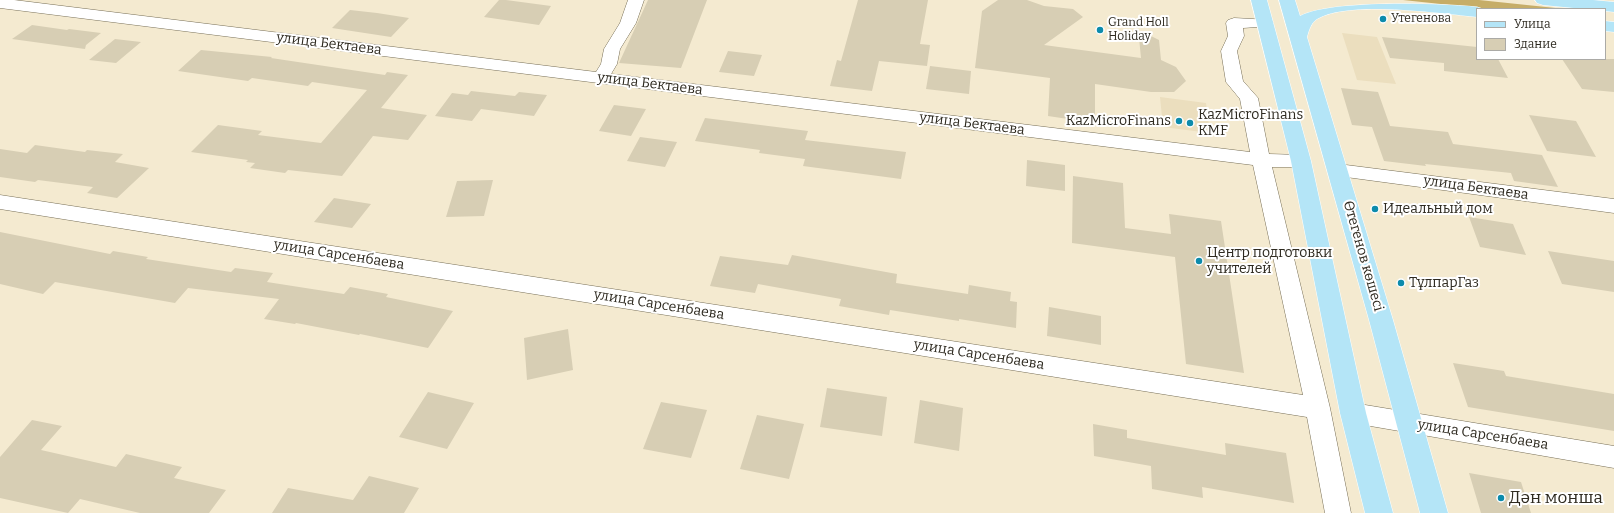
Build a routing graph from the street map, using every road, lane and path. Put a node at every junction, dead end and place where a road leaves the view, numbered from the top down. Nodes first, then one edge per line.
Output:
1 (636, 0) edge
2 (1260, 0) edge
3 (1287, 0) edge
4 (1543, 0) edge
5 (1368, 1) edge
6 (0, 3) edge
7 (1614, 7) edge
8 (1476, 12) edge
9 (1265, 23) junction
10 (1298, 37) junction
11 (600, 78) junction
12 (1261, 160) junction
13 (1301, 161) junction
14 (1338, 170) junction
15 (0, 202) edge
16 (1614, 206) edge
17 (1318, 408) junction
18 (1353, 413) junction
19 (1411, 423) junction
20 (1614, 457) edge
21 (1338, 513) edge
22 (1379, 513) edge
23 (1434, 513) edge

1 - 11 street
2 - 9 main road
3 - 10 main road, Өтегенов көшесі
4 - 7 main road
5 - 8 main road
5 - 10 main road
6 - 11 street, улица Бектаева
9 - 12 street
9 - 13 main road
10 - 14 main road, Өтегенов көшесі
11 - 12 street, улица Бектаева
12 - 13 street, улица Бектаева
12 - 17 street
13 - 18 main road
14 - 16 street, улица Бектаева
14 - 19 main road, Өтегенов көшесі
15 - 17 street, улица Сарсенбаева
17 - 21 street
18 - 19 street, улица Сарсенбаева
18 - 22 main road
19 - 20 street, улица Сарсенбаева
19 - 23 main road, Өтегенов көшесі

